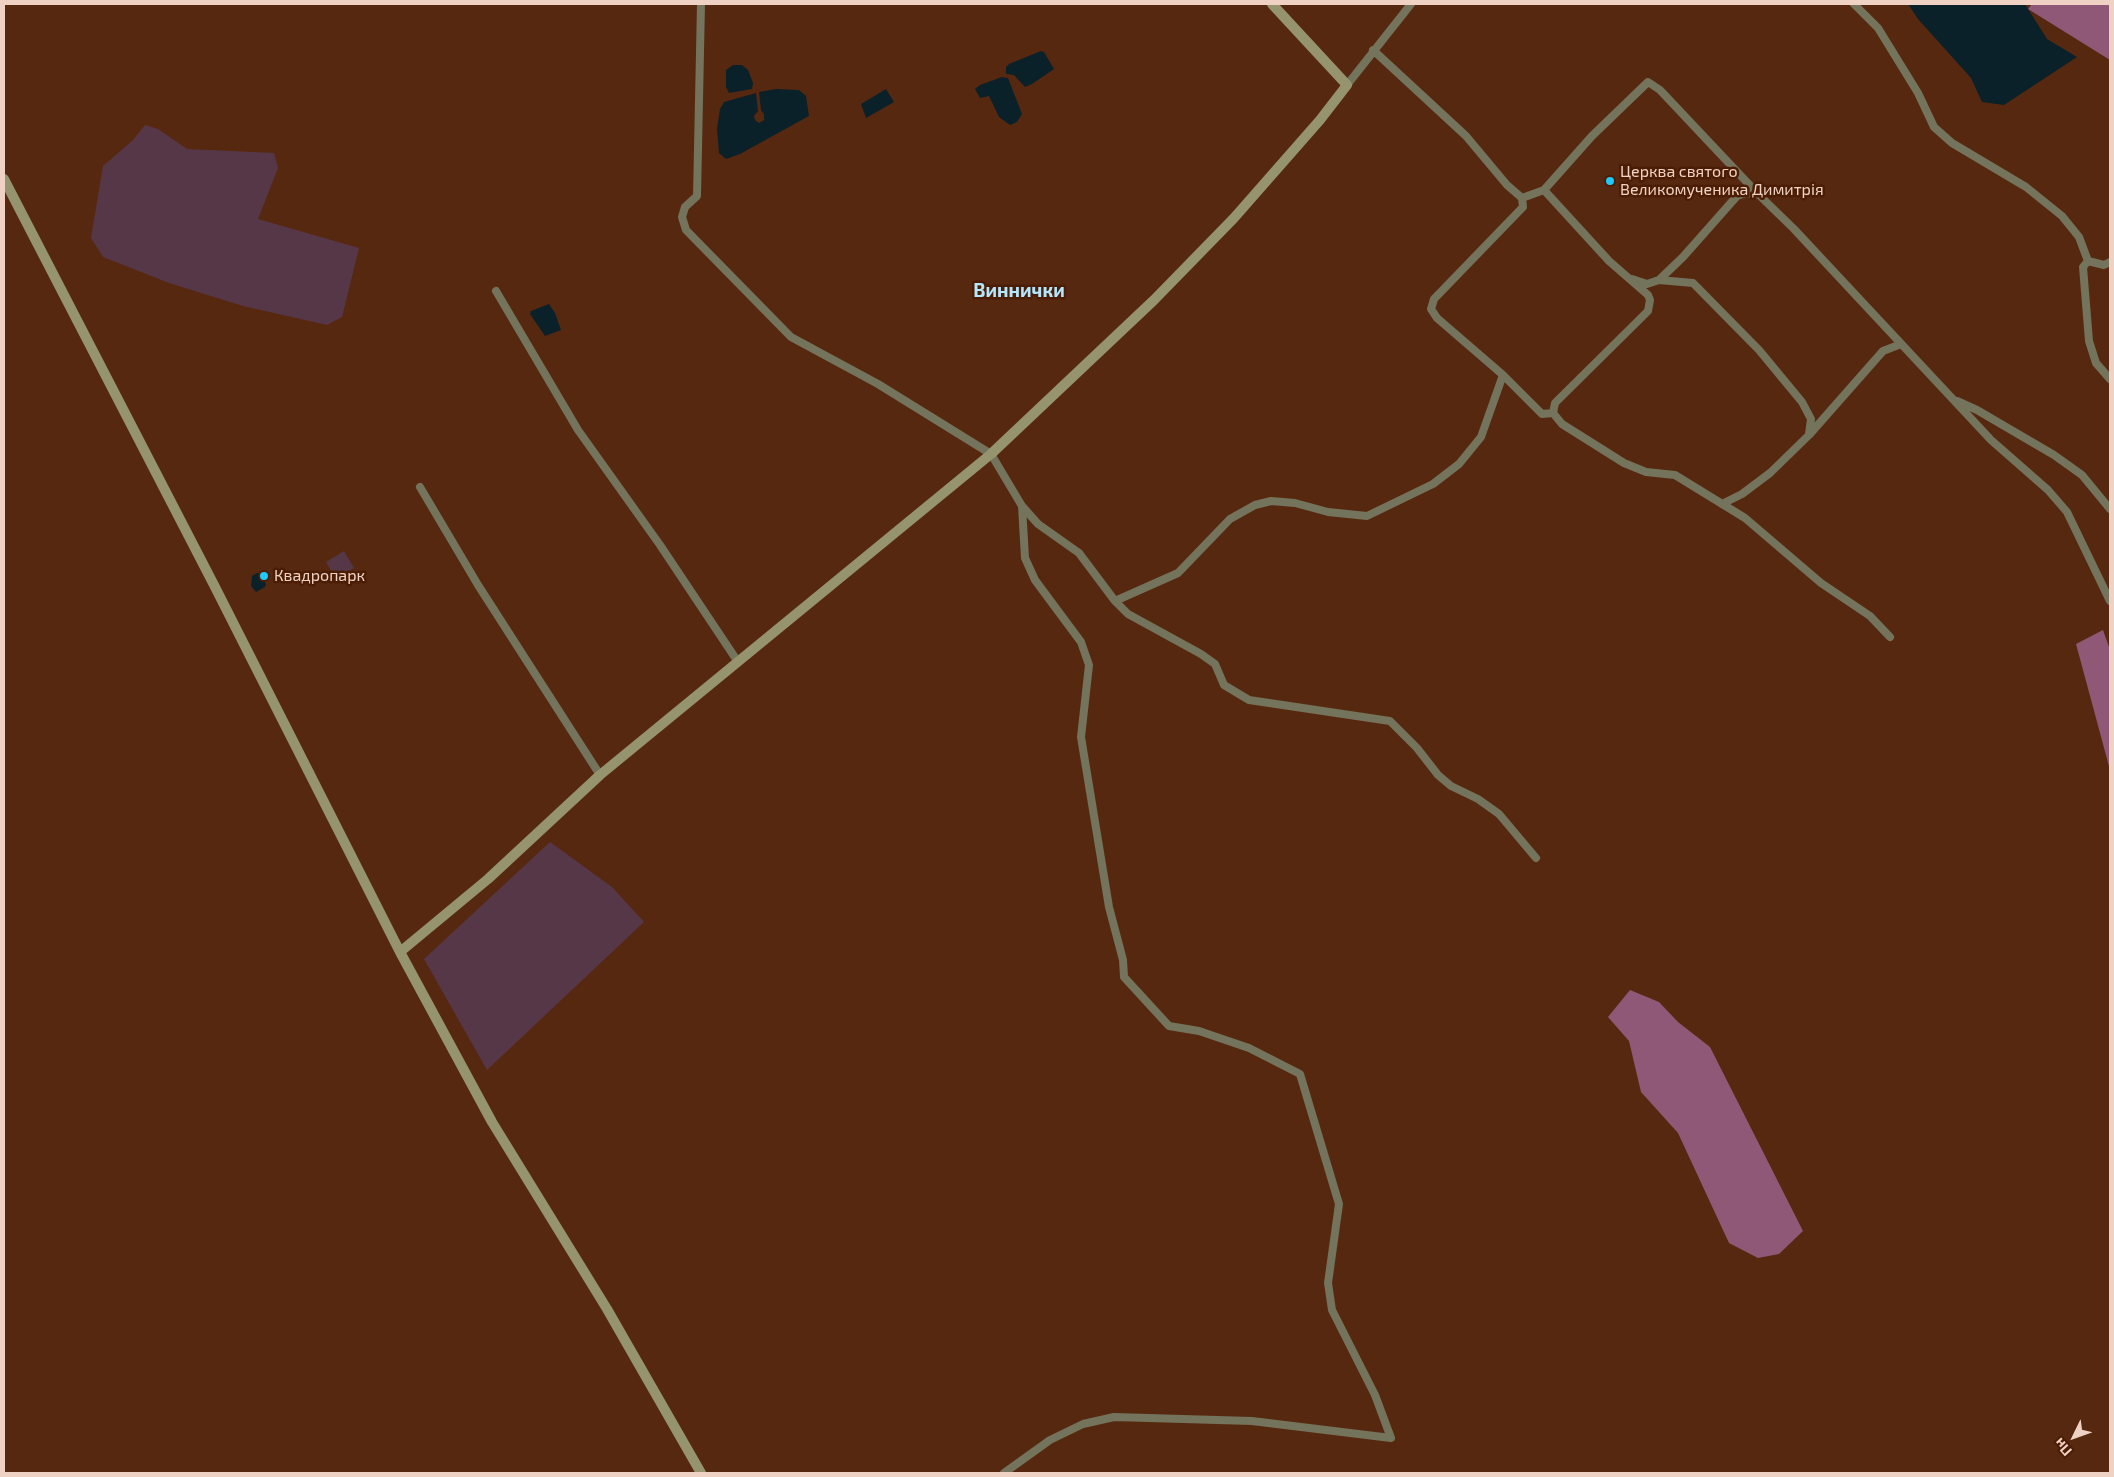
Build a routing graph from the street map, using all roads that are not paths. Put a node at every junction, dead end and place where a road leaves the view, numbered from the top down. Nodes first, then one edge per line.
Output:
1 (701, 4) edge
2 (1272, 4) edge
3 (1411, 4) edge
4 (1854, 4) edge
5 (1373, 50) junction
6 (1347, 85) junction
7 (4, 180) edge
8 (1544, 190) junction
9 (1758, 194) junction
10 (1522, 198) junction
11 (2088, 261) junction
12 (2110, 262) edge
13 (1632, 279) junction
14 (1659, 280) junction
15 (496, 291) dead end
16 (1901, 344) junction
17 (1503, 375) junction
18 (2110, 379) edge
19 (1953, 400) junction
20 (1553, 413) junction
21 (1809, 435) junction
22 (991, 454) junction
23 (420, 487) dead end
24 (1722, 504) junction
25 (1022, 506) junction
26 (2110, 509) edge
27 (2110, 601) edge
28 (1115, 602) junction
29 (1890, 637) dead end
30 (738, 662) junction
31 (600, 775) junction
32 (1536, 858) dead end
33 (400, 952) junction
34 (702, 1473) edge
35 (1004, 1473) edge

1 - 22 street
2 - 6 street
3 - 5 street
4 - 11 street
5 - 6 street
5 - 10 street
6 - 22 street
7 - 33 street
8 - 9 street
8 - 10 street
8 - 13 street
9 - 14 street
9 - 16 street
10 - 17 street
11 - 12 street
11 - 18 street
13 - 14 street
13 - 20 street
14 - 21 street
15 - 30 street
16 - 19 street
16 - 21 street
17 - 20 street
17 - 28 street
19 - 26 street
19 - 27 street
20 - 24 street
21 - 24 street
22 - 25 street
22 - 30 street
23 - 31 street
24 - 29 street
25 - 28 street
25 - 35 street
28 - 32 street
30 - 31 street
31 - 33 street
33 - 34 street

